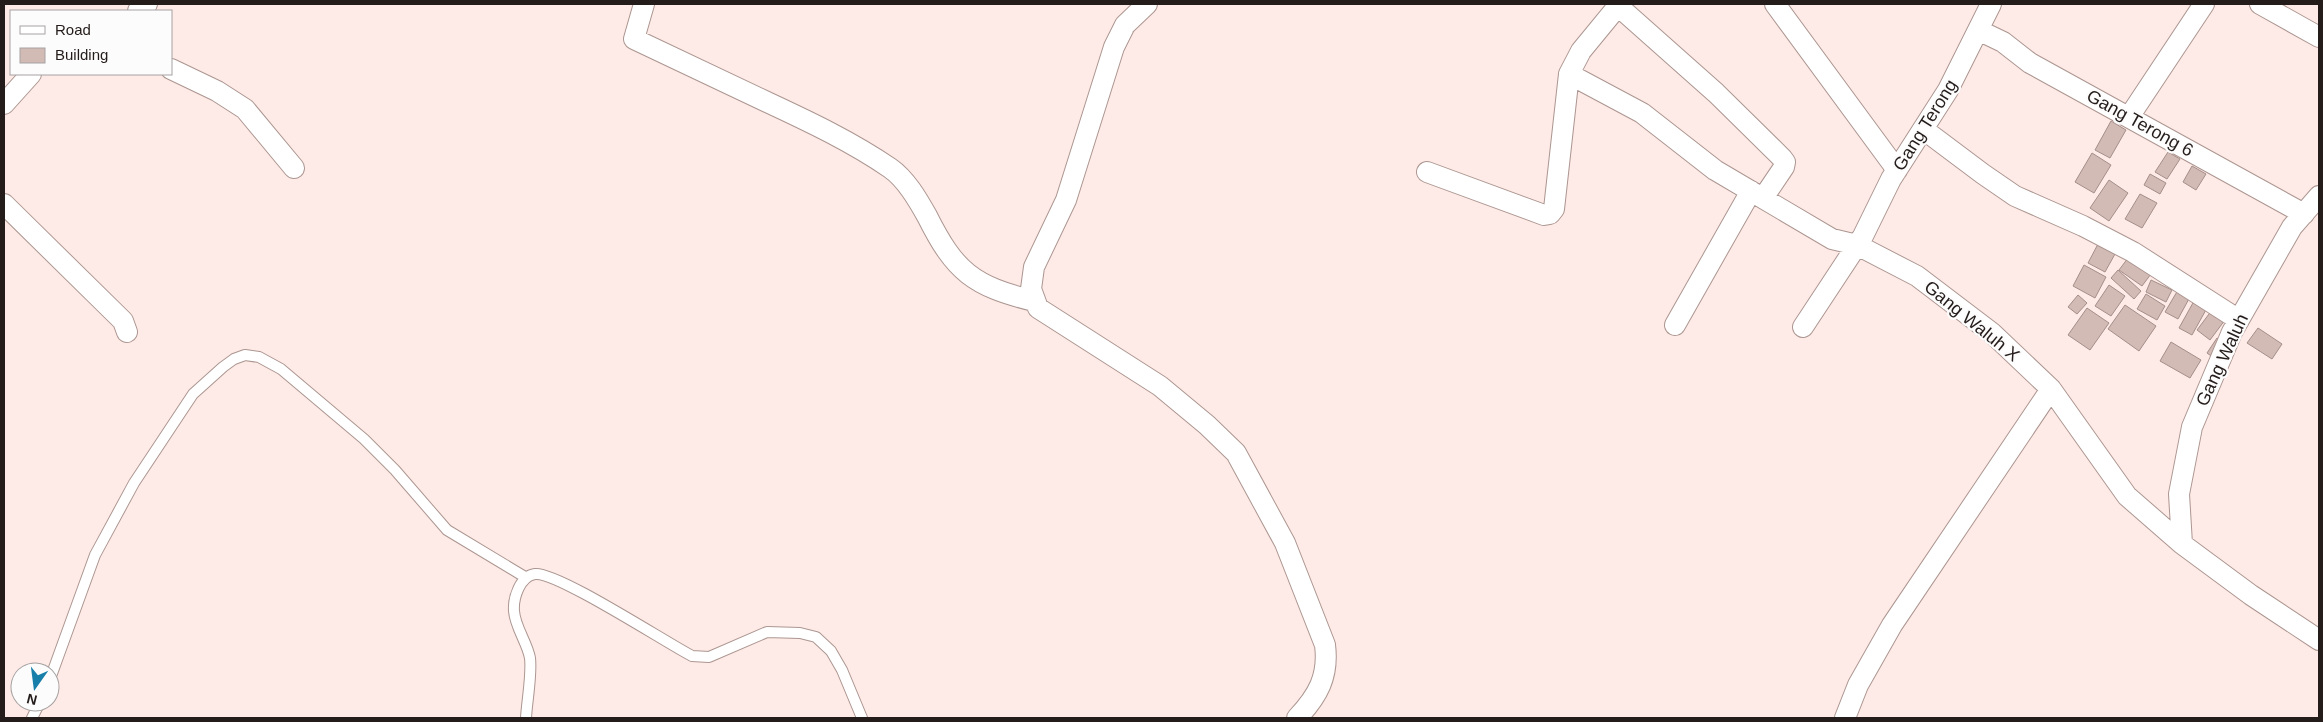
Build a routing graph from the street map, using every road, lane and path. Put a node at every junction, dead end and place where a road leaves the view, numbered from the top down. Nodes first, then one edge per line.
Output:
1 (644, 4) edge
2 (1147, 4) edge
3 (1774, 4) edge
4 (1991, 4) edge
5 (2204, 4) edge
6 (2260, 4) edge
7 (1619, 5) edge
8 (1978, 30) junction
9 (2319, 37) edge
10 (172, 69) edge
11 (1569, 74) junction
12 (30, 75) edge
13 (4, 104) edge
14 (2129, 117) junction
15 (1923, 129) junction
16 (294, 168) dead end
17 (1897, 170) junction
18 (1427, 172) dead end
19 (1757, 195) junction
20 (2319, 196) edge
21 (4, 204) edge
22 (2304, 214) junction
23 (1858, 245) junction
24 (1034, 300) junction
25 (2239, 320) junction
26 (1675, 325) dead end
27 (1802, 327) dead end
28 (127, 332) dead end
29 (2051, 390) junction
30 (2182, 544) junction
31 (525, 577) junction
32 (2319, 640) edge
33 (56, 662) edge
34 (526, 718) edge
35 (862, 718) edge
36 (1297, 718) edge
37 (1845, 718) edge

1 - 24 street
2 - 24 street
3 - 17 street
4 - 8 street, Gang Terong
5 - 14 street
6 - 9 street
7 - 11 street
7 - 19 street
8 - 14 street, Gang Terong 6
8 - 15 street, Gang Terong
10 - 16 street
11 - 18 street
11 - 19 street, Gang Waluh X
12 - 13 street
14 - 22 street, Gang Terong 6
15 - 17 street, Gang Terong
15 - 25 street
17 - 23 street, Gang Terong
19 - 23 street, Gang Waluh X
19 - 26 street
20 - 22 street, Gang Waluh
21 - 28 street
22 - 25 street, Gang Waluh
23 - 27 street, Gang Terong
23 - 29 street, Gang Waluh X
24 - 36 street
25 - 30 street, Gang Waluh
29 - 30 street, Gang Waluh X
29 - 37 street
30 - 32 street, Gang Waluh X
31 - 33 lane
31 - 34 lane
31 - 35 lane

